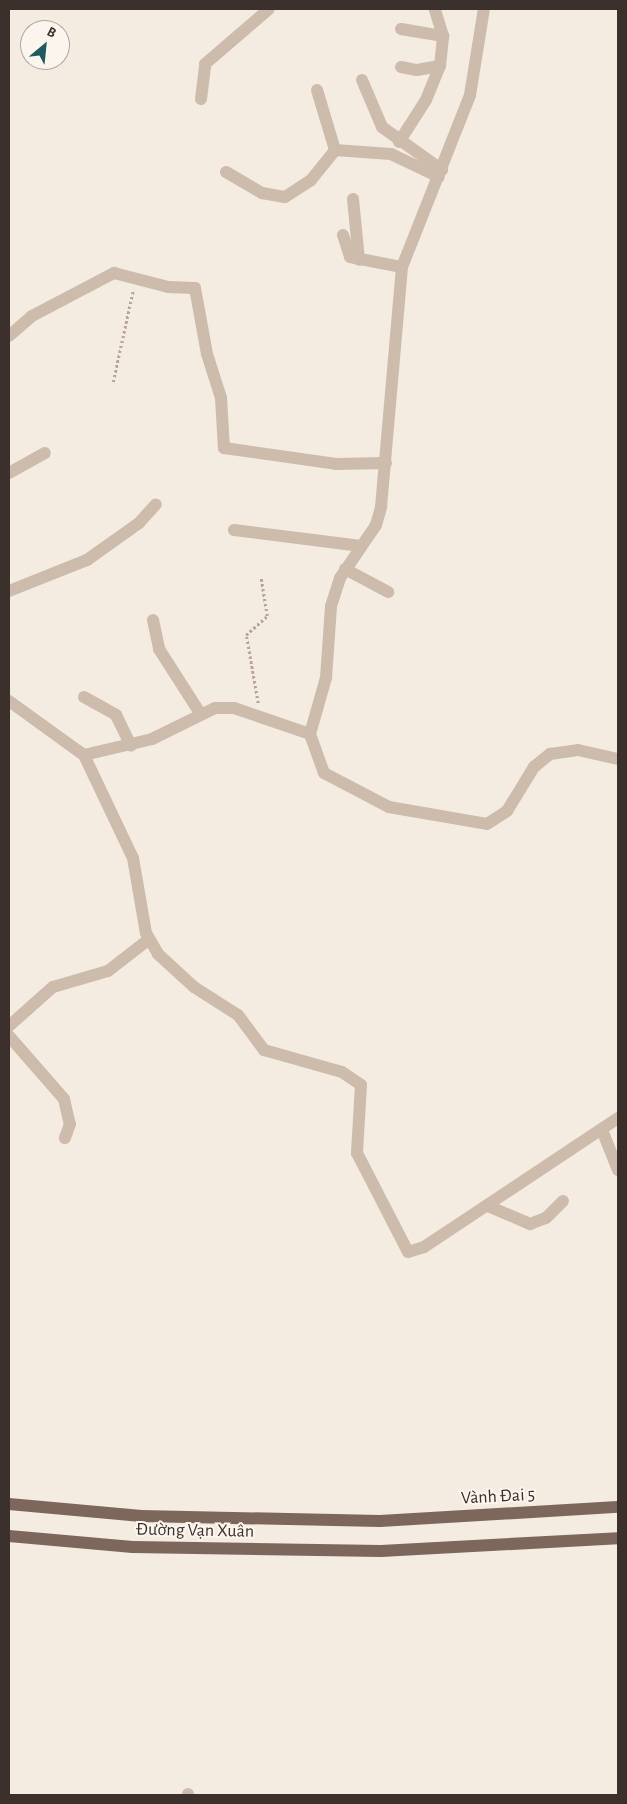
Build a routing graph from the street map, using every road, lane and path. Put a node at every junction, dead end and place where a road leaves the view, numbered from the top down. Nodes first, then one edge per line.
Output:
1 (269, 9) edge
2 (436, 9) edge
3 (484, 9) edge
4 (401, 29) dead end
5 (443, 36) junction
6 (440, 66) junction
7 (401, 67) dead end
8 (362, 80) dead end
9 (317, 90) dead end
10 (201, 99) dead end
11 (399, 142) junction
12 (335, 150) junction
13 (226, 172) dead end
14 (441, 174) junction
15 (353, 199) dead end
16 (343, 235) dead end
17 (359, 260) junction
18 (402, 267) junction
19 (136, 276) junction
20 (9, 336) edge
21 (113, 382) dead end
22 (45, 453) dead end
23 (386, 463) junction
24 (9, 473) edge
25 (156, 504) dead end
26 (234, 530) dead end
27 (361, 546) junction
28 (345, 569) junction
29 (261, 578) dead end
30 (9, 591) edge
31 (388, 592) dead end
32 (153, 620) dead end
33 (84, 697) dead end
34 (9, 701) edge
35 (200, 713) junction
36 (261, 717) junction
37 (310, 734) junction
38 (131, 746) junction
39 (84, 756) junction
40 (618, 759) edge
41 (148, 940) junction
42 (9, 1026) edge
43 (9, 1036) edge
44 (618, 1118) edge
45 (602, 1130) junction
46 (65, 1138) dead end
47 (618, 1170) edge
48 (563, 1201) dead end
49 (488, 1206) junction
50 (9, 1504) edge
51 (618, 1507) edge
52 (380, 1521) joint
53 (9, 1536) edge
54 (618, 1538) edge

1 - 10 street
2 - 5 street
3 - 14 street
4 - 5 street
5 - 6 street
6 - 7 street
6 - 11 street
8 - 11 street
9 - 12 street
11 - 14 street
12 - 13 street
12 - 14 street
14 - 18 street
15 - 17 street
16 - 17 street
17 - 18 street
18 - 23 street
19 - 20 street
19 - 21 path
19 - 23 street
22 - 24 street
23 - 27 street
25 - 30 street
26 - 27 street
27 - 28 street
28 - 31 street
28 - 37 street
29 - 36 path
32 - 35 street
33 - 38 street
34 - 39 street
35 - 36 street
35 - 38 street
36 - 37 street
37 - 40 street
38 - 39 street
39 - 41 street
41 - 42 street
41 - 49 street
43 - 46 street
44 - 45 street
45 - 47 street
45 - 49 street
48 - 49 street
50 - 52 main road, Đường Vạn Xuân
51 - 52 main road, Vành Đai 5
53 - 54 main road, Đường Vạn Xuân

